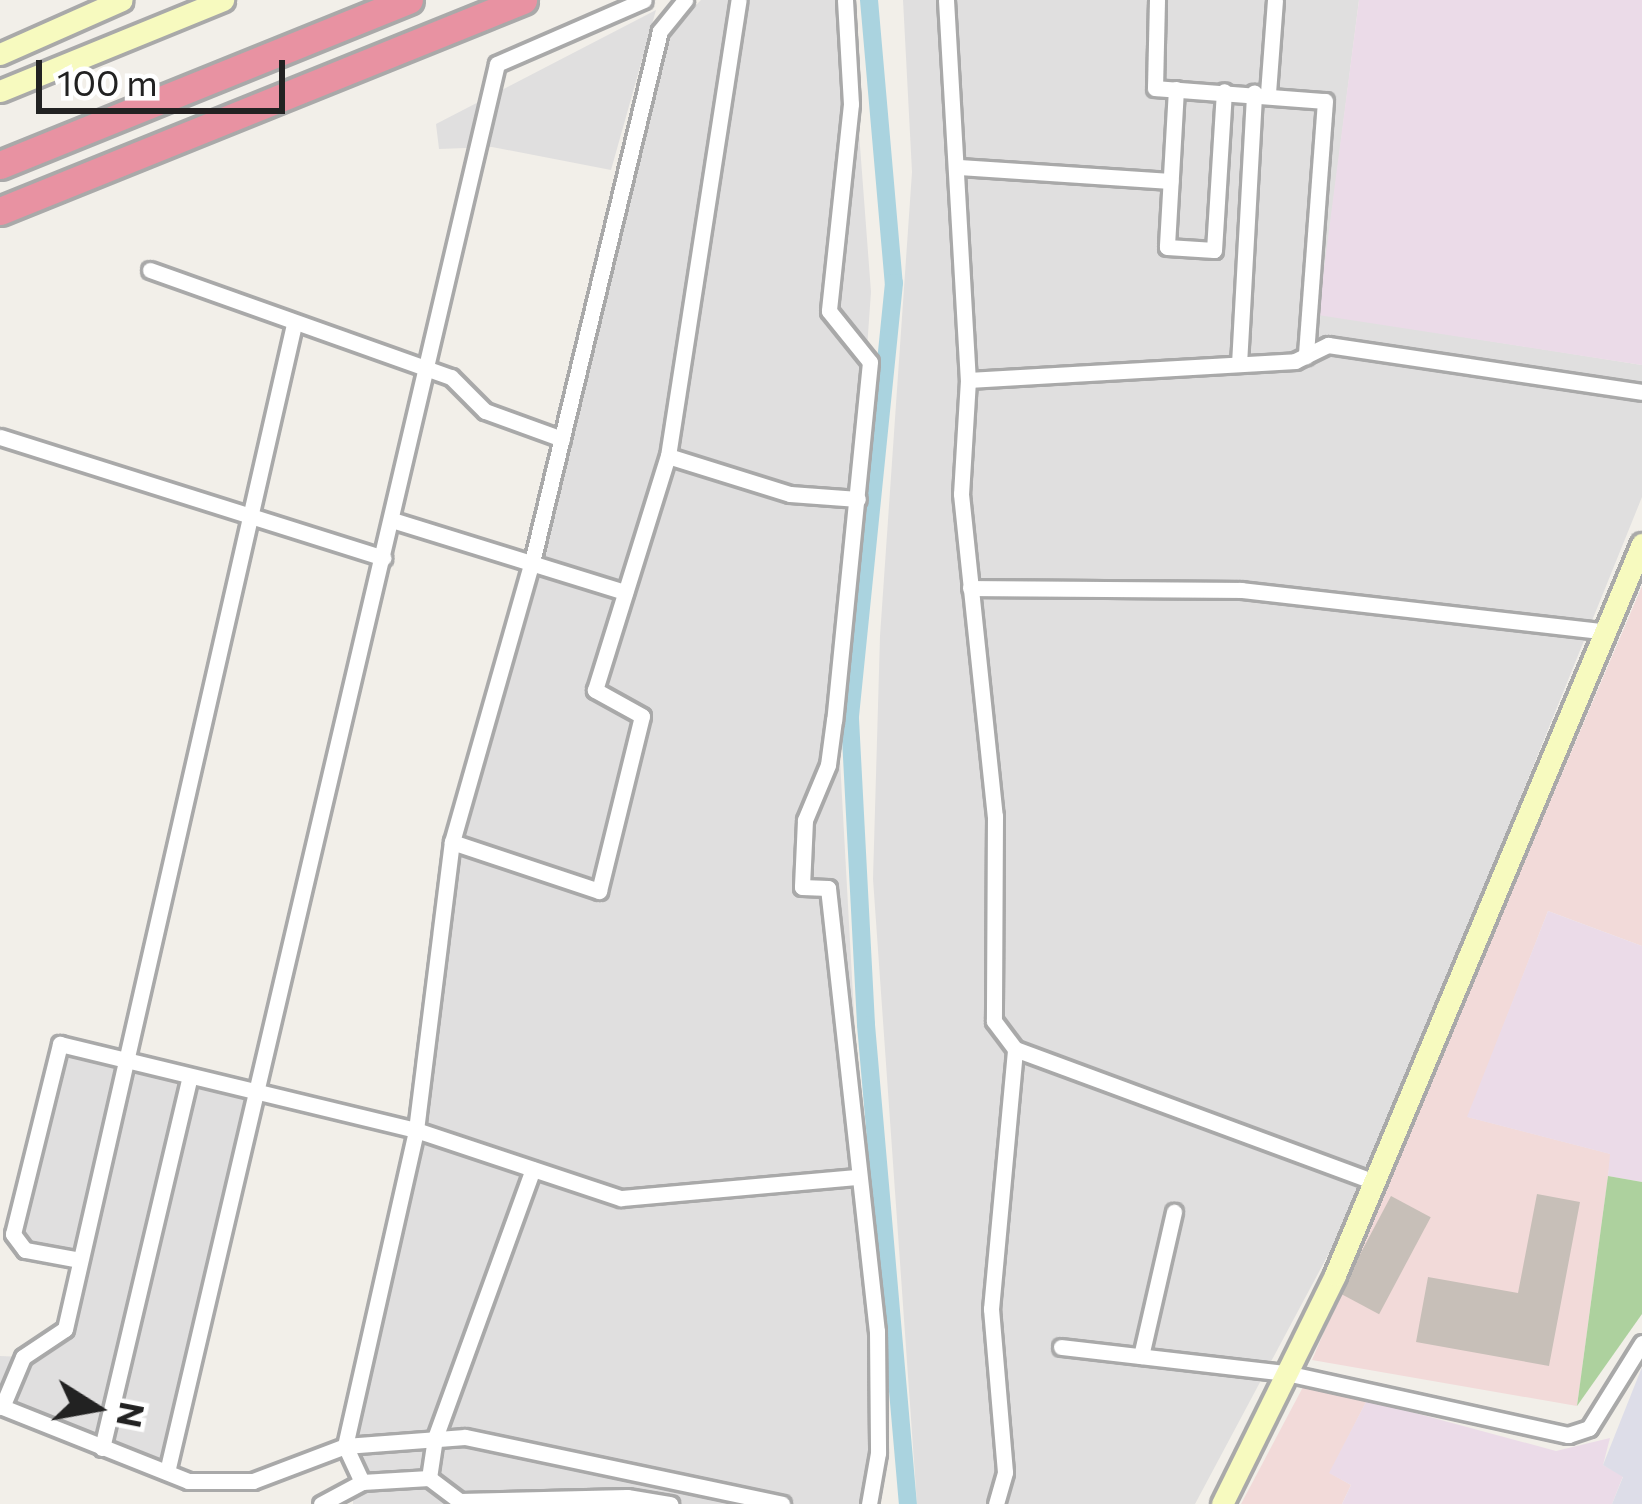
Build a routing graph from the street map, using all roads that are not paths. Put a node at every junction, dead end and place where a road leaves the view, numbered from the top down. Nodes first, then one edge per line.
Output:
1 (122, 0) edge
2 (223, 0) edge
3 (409, 0) edge
4 (523, 0) edge
5 (644, 0) edge
6 (682, 0) edge
7 (739, 0) edge
8 (845, 0) edge
9 (946, 0) edge
10 (1157, 0) edge
11 (1275, 0) edge
12 (0, 54) edge
13 (1176, 89) junction
14 (0, 91) edge
15 (1224, 91) junction
16 (1261, 92) junction
17 (0, 165) edge
18 (959, 167) junction
19 (1171, 181) junction
20 (0, 211) edge
21 (150, 270) dead end
22 (294, 324) junction
23 (1306, 356) junction
24 (1239, 364) junction
25 (426, 370) junction
26 (968, 380) junction
27 (1642, 392) edge
28 (0, 436) edge
29 (562, 439) junction
30 (668, 456) junction
31 (858, 499) junction
32 (246, 514) junction
33 (392, 520) junction
34 (1642, 544) edge
35 (383, 557) junction
36 (532, 562) junction
37 (970, 588) junction
38 (625, 592) junction
39 (1602, 631) junction
40 (452, 842) junction
41 (1015, 1049) junction
42 (125, 1060) junction
43 (190, 1076) junction
44 (260, 1093) junction
45 (416, 1130) junction
46 (533, 1169) junction
47 (857, 1177) junction
48 (1375, 1182) junction
49 (1174, 1212) dead end
50 (80, 1260) junction
51 (1642, 1343) edge
52 (1060, 1347) dead end
53 (1141, 1356) junction
54 (1286, 1373) junction
55 (1, 1406) edge
56 (102, 1448) junction
57 (432, 1458) junction
58 (352, 1463) junction
59 (167, 1472) junction
60 (322, 1504) edge
61 (670, 1504) edge
62 (782, 1504) edge
63 (869, 1504) edge
64 (996, 1504) edge
65 (1222, 1504) edge

1 - 12 main road
2 - 14 main road
3 - 17 highway
4 - 20 highway
5 - 25 street
6 - 29 street
7 - 30 street
8 - 31 street
9 - 18 street
10 - 13 street
11 - 16 street
13 - 15 street
13 - 19 street
15 - 16 street
15 - 19 street
16 - 23 street
16 - 24 street
18 - 19 street
18 - 26 street
21 - 22 street
22 - 25 street
22 - 32 street
23 - 24 street
23 - 27 street
24 - 26 street
25 - 29 street
25 - 33 street
26 - 37 street
28 - 32 street
29 - 36 street
30 - 31 street
30 - 38 street
31 - 47 street
32 - 35 street
32 - 42 street
33 - 35 street
33 - 36 street
34 - 39 main road
35 - 44 street
36 - 38 street
36 - 40 street
37 - 39 street
37 - 41 street
38 - 40 street
39 - 48 main road
40 - 45 street
41 - 48 street
41 - 64 street
42 - 43 street
42 - 50 street
42 - 50 street
43 - 44 street
43 - 56 street
44 - 45 street
44 - 59 street
45 - 46 street
45 - 58 street
46 - 47 street
46 - 57 street
47 - 63 street
48 - 54 main road
49 - 53 street
50 - 55 street
51 - 54 street
52 - 53 street
53 - 54 street
54 - 65 main road
55 - 56 street
56 - 59 street
57 - 58 street
57 - 58 street
57 - 61 street
57 - 62 street
58 - 59 street
58 - 60 street

